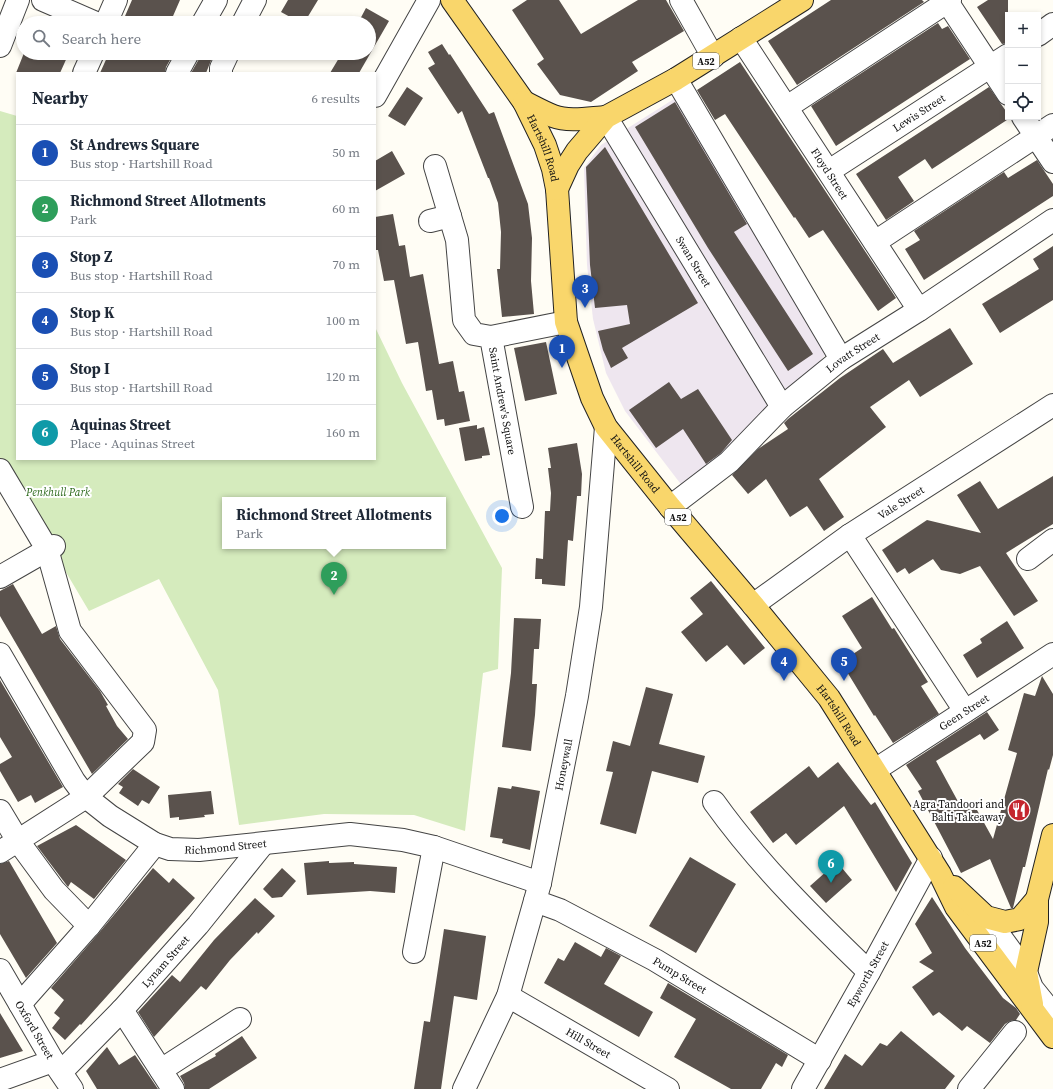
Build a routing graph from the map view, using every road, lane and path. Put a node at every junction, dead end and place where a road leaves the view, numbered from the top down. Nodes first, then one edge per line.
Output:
1 (18, 0) edge
2 (43, 0) edge
3 (116, 0) edge
4 (216, 0) edge
5 (255, 0) edge
6 (428, 0) edge
7 (452, 0) edge
8 (681, 0) edge
9 (802, 0) edge
10 (948, 0) edge
11 (80, 16) edge
12 (109, 16) edge
13 (208, 16) edge
14 (247, 16) edge
15 (1053, 24) edge
16 (1041, 33) edge
17 (741, 38) junction
18 (0, 46) edge
19 (712, 57) junction
20 (90, 60) edge
21 (184, 60) edge
22 (225, 60) edge
23 (999, 61) edge
24 (84, 72) edge
25 (178, 72) edge
26 (221, 72) edge
27 (676, 79) junction
28 (1005, 84) edge
29 (376, 94) edge
30 (524, 102) junction
31 (788, 107) junction
32 (606, 116) junction
33 (1028, 120) edge
34 (1044, 130) edge
35 (1053, 162) edge
36 (435, 166) dead end
37 (829, 171) junction
38 (557, 189) junction
39 (1053, 220) edge
40 (875, 242) junction
41 (919, 310) junction
42 (566, 322) junction
43 (491, 337) junction
44 (841, 359) junction
45 (1053, 405) edge
46 (782, 407) junction
47 (606, 427) junction
48 (0, 470) edge
49 (522, 507) dead end
50 (670, 507) junction
51 (850, 535) junction
52 (1053, 540) edge
53 (51, 548) junction
54 (1028, 559) dead end
55 (0, 577) edge
56 (753, 605) junction
57 (0, 654) edge
58 (1053, 654) edge
59 (965, 711) junction
60 (875, 770) junction
61 (86, 797) junction
62 (714, 802) dead end
63 (0, 811) edge
64 (1053, 835) edge
65 (155, 844) junction
66 (263, 844) junction
67 (9, 847) edge
68 (434, 847) junction
69 (935, 866) junction
70 (538, 892) junction
71 (1037, 899) junction
72 (986, 917) junction
73 (89, 926) junction
74 (414, 952) dead end
75 (0, 970) edge
76 (869, 972) junction
77 (1026, 972) junction
78 (508, 996) junction
79 (20, 1004) junction
80 (122, 1010) junction
81 (1043, 1012) edge
82 (240, 1019) dead end
83 (1015, 1032) dead end
84 (1053, 1037) edge
85 (820, 1060) junction
86 (161, 1070) junction
87 (62, 1074) edge
88 (0, 1080) edge
89 (647, 1083) edge
90 (173, 1089) edge
91 (464, 1089) edge
92 (668, 1089) edge
93 (803, 1089) edge
94 (969, 1089) edge

1 - 18 street
2 - 11 street
3 - 12 street
4 - 13 street
5 - 14 street
6 - 29 street
7 - 30 main road, Hartshill Road / A52
8 - 19 street
9 - 17 main road, A52
10 - 23 street
10 - 31 street
15 - 16 street
17 - 19 main road, A52
17 - 31 street, Floyd Street
19 - 27 main road, A52
20 - 24 street
21 - 25 street
22 - 26 street
23 - 28 street
23 - 37 street, Lewis Street
27 - 32 main road, A52
27 - 44 street
30 - 32 main road, A52
30 - 38 main road, Hartshill Road / A52
31 - 37 street, Floyd Street
32 - 38 main road, A52
32 - 46 street, Swan Street
33 - 34 street
34 - 35 street
34 - 40 street
36 - 43 street, Saint Andrew's Square
37 - 40 street, Floyd Street
38 - 42 main road, Hartshill Road / A52
39 - 41 street, Lovatt Street
40 - 41 street, Floyd Street
41 - 44 street, Lovatt Street
42 - 43 street
42 - 47 main road, Hartshill Road / A52
43 - 49 street, Saint Andrew's Square
44 - 46 street, Lovatt Street
45 - 51 street, Vale Street
46 - 50 street, Lovatt Street
47 - 50 main road, Hartshill Road / A52
47 - 70 street, Honeywall
48 - 53 street
50 - 56 main road, Hartshill Road / A52
51 - 56 street, Vale Street
51 - 59 street
52 - 54 street
53 - 55 street
53 - 61 street
56 - 60 main road, Hartshill Road / A52
57 - 61 street, Richmond Street
58 - 59 street, Geen Street
59 - 60 street, Geen Street
60 - 69 main road, Hartshill Road / A52
61 - 65 street, Richmond Street
61 - 67 street
62 - 76 street
63 - 67 street
64 - 71 main road, A52
65 - 66 street, Richmond Street
65 - 73 street
66 - 68 street, Richmond Street
66 - 80 street, Lynam Street
67 - 73 street
68 - 70 street, Richmond Street
68 - 74 street
69 - 72 main road, Hartshill Road / A52
69 - 76 street, Epworth Street
69 - 81 main road, Hartshill Road / A52
70 - 78 street, Honeywall
70 - 85 street, Pump Street
71 - 72 main road, A52
71 - 77 main road, A52
72 - 77 street
73 - 79 street
75 - 79 street, Oxford Street
76 - 85 street, Epworth Street
77 - 81 main road, A52
78 - 89 street, Hill Street
78 - 91 street, Honeywall
79 - 87 street, Oxford Street
80 - 86 street
80 - 87 street, Lynam Street
81 - 84 main road, A52
82 - 86 street
83 - 94 street
85 - 93 street, Epworth Street
86 - 90 street
87 - 88 street
89 - 92 street, Hill Street

